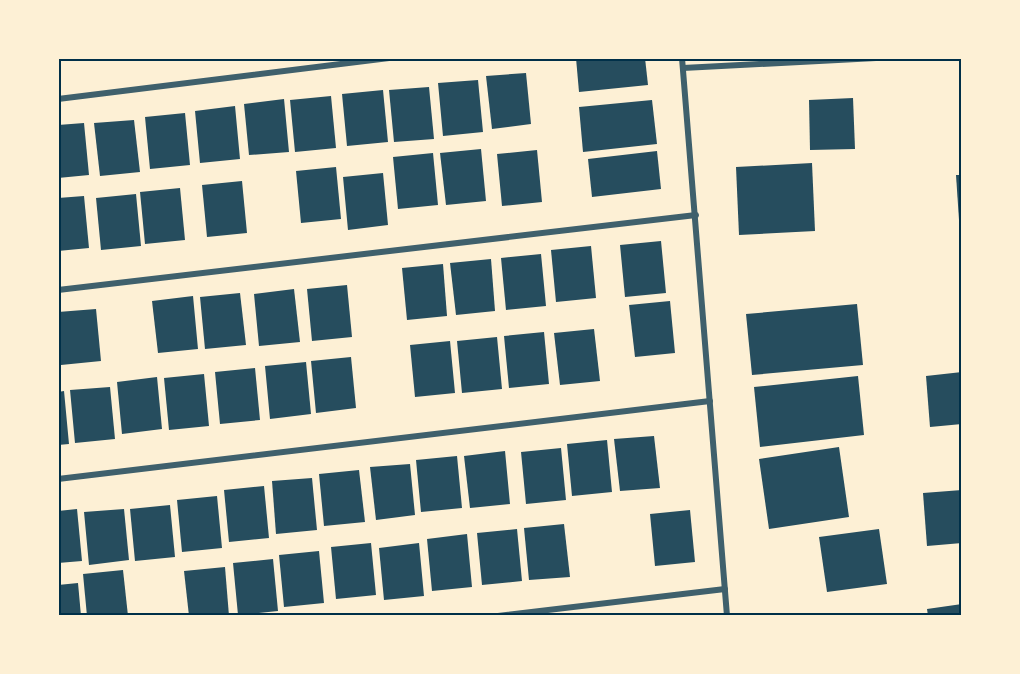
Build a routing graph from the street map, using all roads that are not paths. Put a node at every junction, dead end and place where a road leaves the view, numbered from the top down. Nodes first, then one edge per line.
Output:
1 (388, 58) edge
2 (682, 58) edge
3 (876, 58) edge
4 (683, 68) junction
5 (58, 99) edge
6 (696, 215) junction
7 (58, 290) edge
8 (710, 401) junction
9 (58, 479) edge
10 (725, 589) junction
11 (498, 615) edge
12 (727, 615) edge

1 - 5 street
2 - 4 street
3 - 4 street
4 - 6 street
6 - 7 street
6 - 8 street
8 - 9 street
8 - 10 street
10 - 11 street
10 - 12 street

